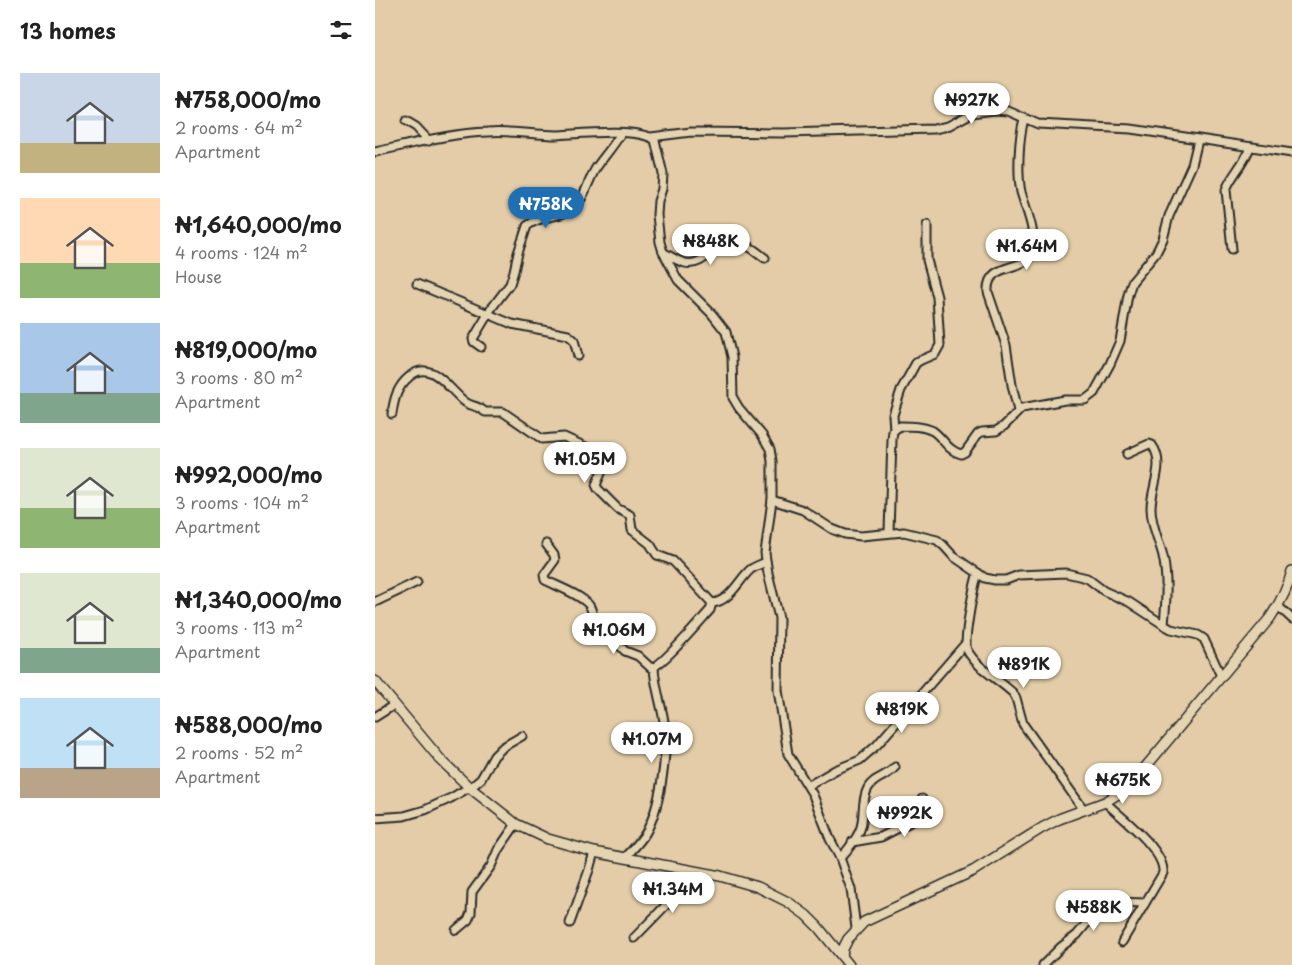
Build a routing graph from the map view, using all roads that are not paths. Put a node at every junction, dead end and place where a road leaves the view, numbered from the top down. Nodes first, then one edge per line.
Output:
1 (1024, 119) junction
2 (406, 121) dead end
3 (621, 133) junction
4 (651, 137) junction
5 (1198, 140) junction
6 (429, 141) junction
7 (1251, 147) junction
8 (375, 152) edge
9 (1292, 153) edge
10 (927, 225) dead end
11 (1233, 249) dead end
12 (663, 252) junction
13 (765, 258) dead end
14 (417, 284) dead end
15 (487, 314) junction
16 (481, 348) dead end
17 (578, 356) dead end
18 (1018, 411) junction
19 (391, 414) dead end
20 (895, 430) junction
21 (1127, 454) dead end
22 (772, 500) junction
23 (889, 532) junction
24 (546, 544) dead end
25 (767, 562) junction
26 (1292, 571) edge
27 (977, 573) junction
28 (417, 582) dead end
29 (375, 602) edge
30 (712, 603) junction
31 (1278, 606) junction
32 (1292, 620) edge
33 (1164, 625) junction
34 (965, 644) junction
35 (654, 668) junction
36 (1221, 676) junction
37 (375, 681) edge
38 (394, 705) junction
39 (375, 717) edge
40 (522, 736) dead end
41 (895, 767) dead end
42 (808, 786) junction
43 (469, 787) junction
44 (922, 799) dead end
45 (1105, 802) junction
46 (1084, 810) junction
47 (375, 818) edge
48 (516, 824) junction
49 (852, 842) junction
50 (594, 852) junction
51 (625, 858) junction
52 (840, 858) junction
53 (692, 871) junction
54 (1145, 903) junction
55 (570, 923) dead end
56 (456, 930) dead end
57 (854, 931) junction
58 (634, 938) dead end
59 (827, 938) junction
60 (1122, 942) dead end
61 (842, 956) junction
62 (849, 965) edge
63 (1043, 965) edge

1 - 4 street
1 - 5 street
1 - 18 street
2 - 6 street
3 - 4 street
3 - 6 street
3 - 15 street
4 - 12 street
5 - 7 street
5 - 18 street
6 - 8 street
7 - 9 street
7 - 11 street
10 - 20 street
12 - 13 street
12 - 22 street
14 - 15 street
15 - 16 street
15 - 17 street
18 - 20 street
19 - 30 street
20 - 23 street
21 - 33 street
22 - 23 street
22 - 25 street
23 - 27 street
24 - 35 street
25 - 30 street
25 - 42 street
26 - 31 main road
27 - 33 street
27 - 34 street
28 - 29 street
30 - 35 street
31 - 32 street
31 - 36 main road
33 - 36 street
34 - 42 street
34 - 46 street
35 - 51 street
36 - 45 main road
37 - 38 main road
38 - 39 street
38 - 43 main road
40 - 43 street
41 - 49 street
42 - 52 street
43 - 47 street
43 - 48 main road
44 - 49 street
45 - 46 main road
45 - 54 street
46 - 57 main road
48 - 50 main road
48 - 56 street
49 - 52 street
50 - 51 main road
50 - 55 street
51 - 53 main road
52 - 57 street
53 - 58 street
53 - 59 main road
54 - 60 street
54 - 63 street
57 - 59 main road
57 - 61 main road
59 - 61 main road
61 - 62 main road

